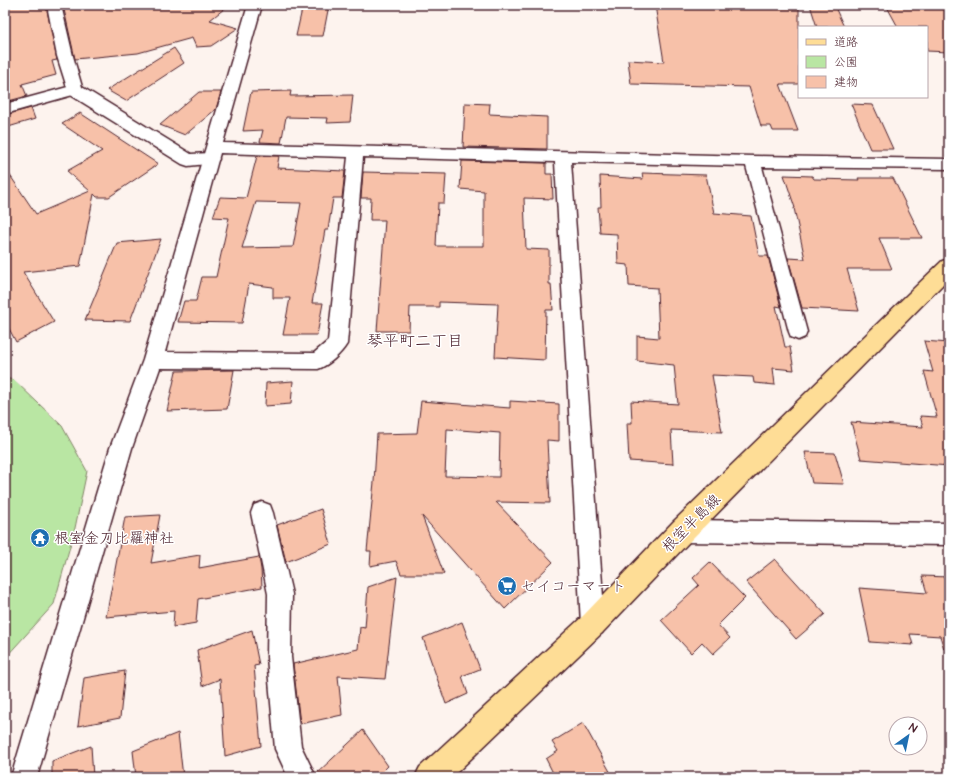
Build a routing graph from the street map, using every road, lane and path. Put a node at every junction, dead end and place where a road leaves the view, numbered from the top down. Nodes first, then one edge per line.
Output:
1 (54, 5) edge
2 (255, 5) edge
3 (75, 90) junction
4 (5, 109) edge
5 (356, 152) junction
6 (211, 154) junction
7 (563, 157) junction
8 (753, 161) junction
9 (949, 164) edge
10 (949, 266) edge
11 (798, 332) dead end
12 (153, 360) junction
13 (262, 513) dead end
14 (682, 531) junction
15 (949, 534) edge
16 (593, 624) junction
17 (24, 777) edge
18 (303, 777) edge
19 (430, 777) edge

1 - 3 street
2 - 6 street
3 - 4 street
3 - 6 street
5 - 6 street
5 - 7 street
5 - 12 street
6 - 12 street
7 - 8 street
7 - 16 street
8 - 9 street
8 - 11 street
10 - 14 main road, 根室半島線
12 - 17 street
13 - 18 street
14 - 15 street
14 - 16 main road, 根室半島線
16 - 19 main road, 根室半島線

